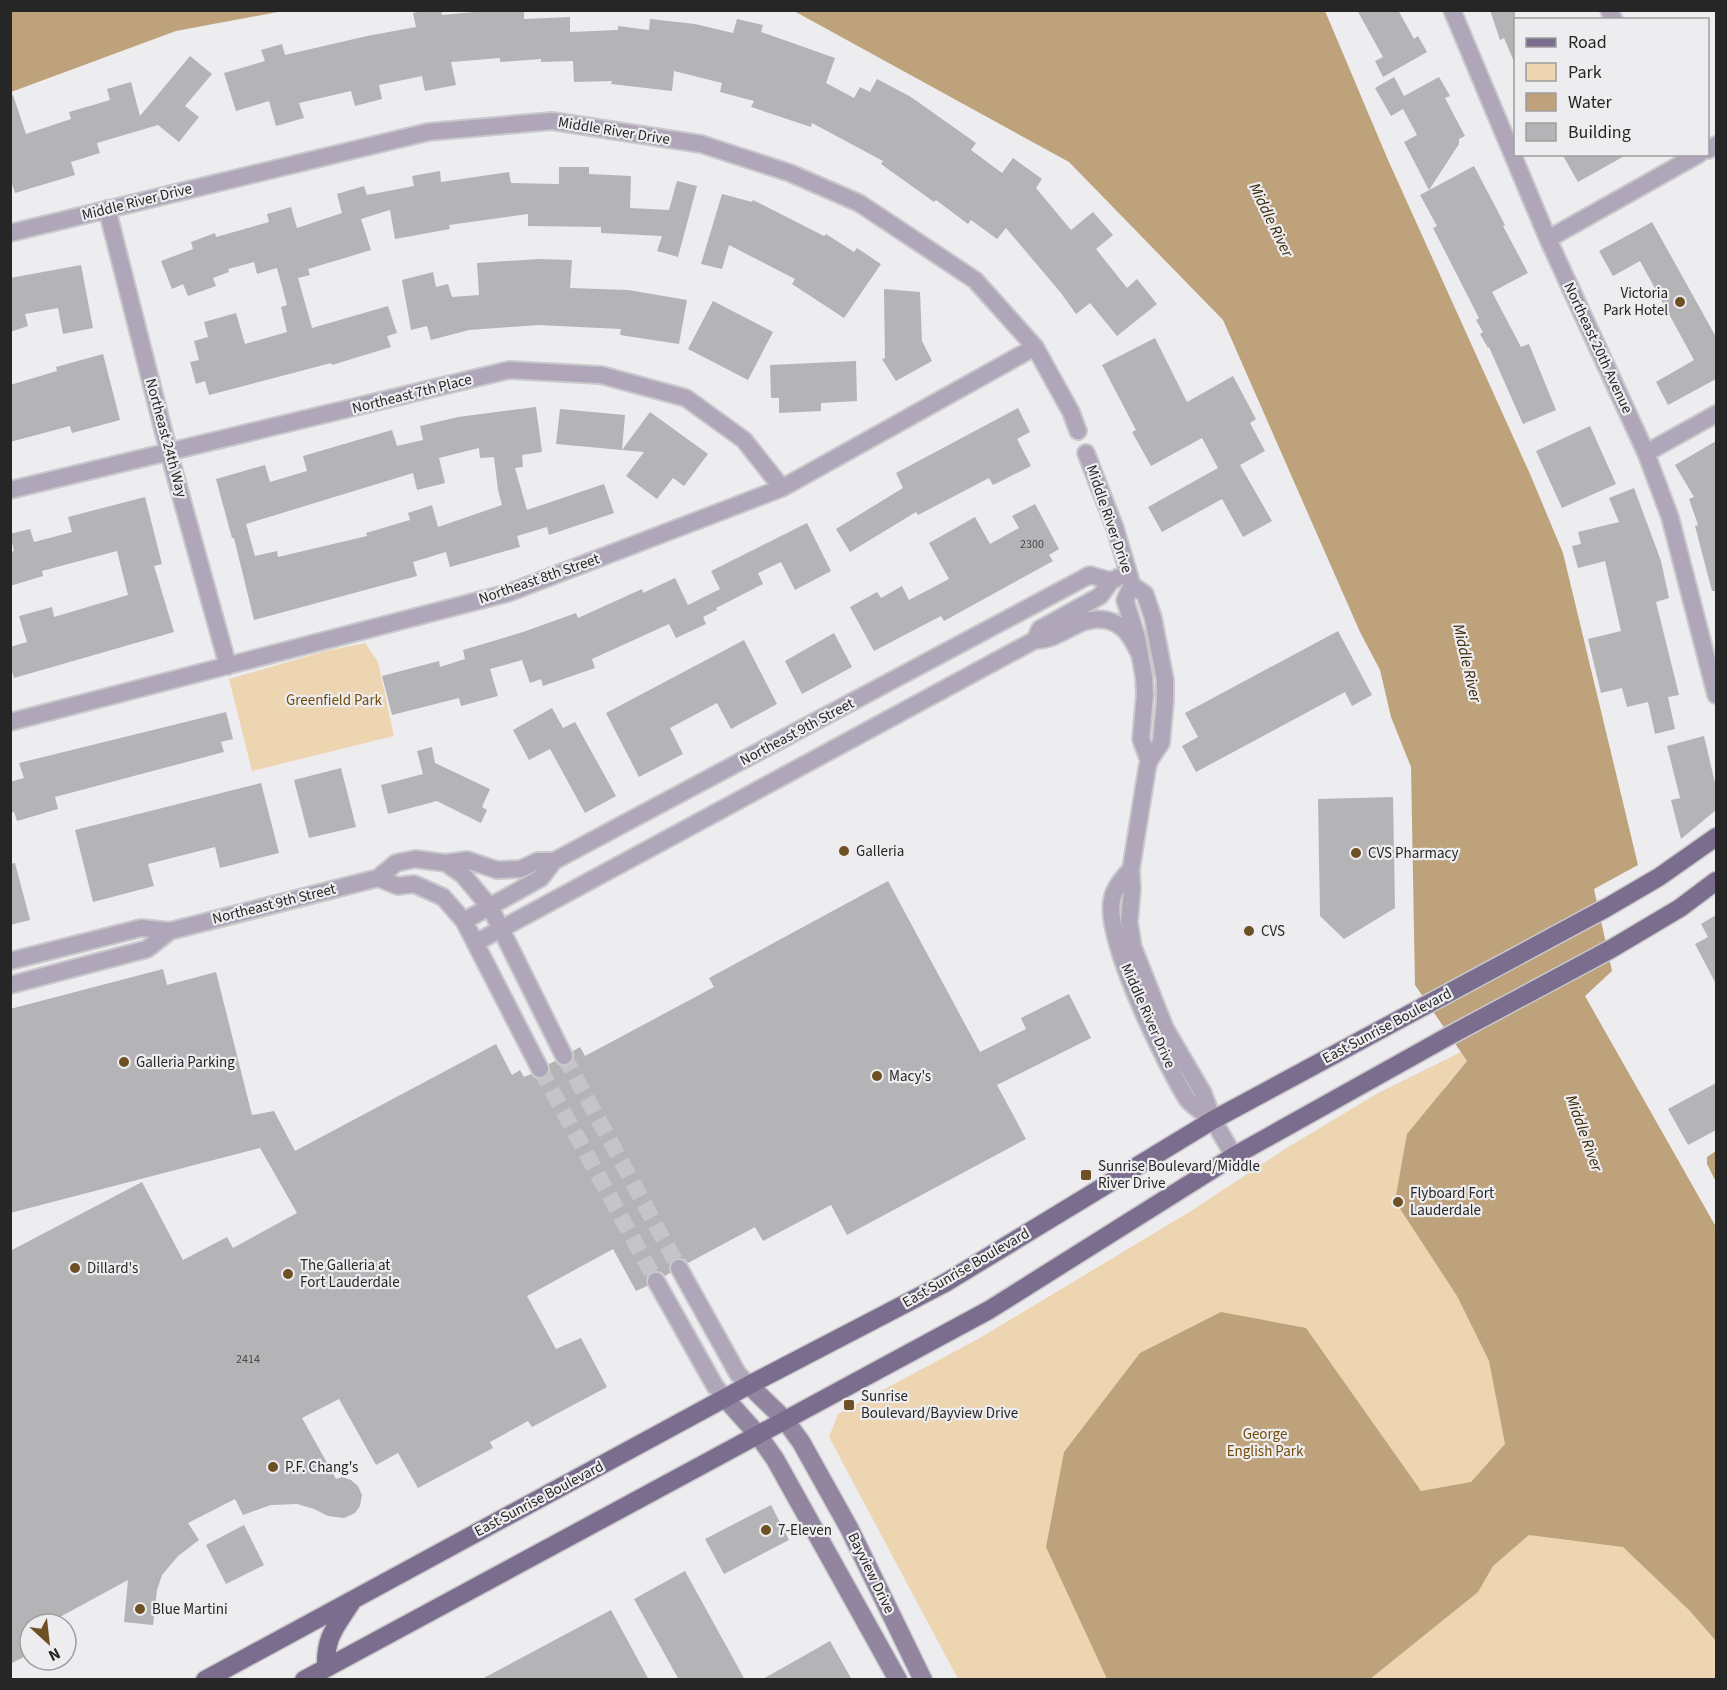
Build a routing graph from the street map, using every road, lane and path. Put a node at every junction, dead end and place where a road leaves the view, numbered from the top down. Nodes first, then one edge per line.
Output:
1 (1452, 10) edge
2 (1692, 156) edge
3 (107, 209) junction
4 (10, 233) edge
5 (1548, 239) junction
6 (1035, 347) junction
7 (1716, 414) edge
8 (1078, 431) dead end
9 (169, 453) junction
10 (1086, 453) dead end
11 (1646, 453) junction
12 (782, 488) junction
13 (10, 490) edge
14 (1130, 579) junction
15 (1111, 581) junction
16 (1035, 640) junction
17 (1140, 655) junction
18 (228, 666) junction
19 (1716, 695) edge
20 (10, 722) edge
21 (1149, 761) junction
22 (1716, 837) edge
23 (554, 861) junction
24 (446, 863) junction
25 (378, 878) junction
26 (1716, 881) edge
27 (490, 907) junction
28 (464, 921) junction
29 (501, 929) junction
30 (170, 931) junction
31 (476, 943) junction
32 (10, 961) edge
33 (10, 985) edge
34 (564, 1056) tunnel mouth
35 (540, 1069) tunnel mouth
36 (1213, 1120) junction
37 (1234, 1156) junction
38 (679, 1268) tunnel mouth
39 (656, 1281) tunnel mouth
40 (749, 1385) junction
41 (725, 1398) junction
42 (785, 1420) junction
43 (758, 1435) junction
44 (354, 1599) junction
45 (329, 1674) edge
46 (205, 1680) edge
47 (304, 1680) edge
48 (898, 1680) edge
49 (923, 1680) edge

1 - 5 street, Northeast 20th Avenue
2 - 5 street
3 - 4 street, Middle River Drive
3 - 6 street, Middle River Drive
3 - 9 street, Northeast 24th Way
5 - 11 street, Northeast 20th Avenue
6 - 8 street, Middle River Drive
6 - 12 street, Northeast 8th Street
7 - 11 street
9 - 12 street, Northeast 7th Place
9 - 13 street, Northeast 7th Place
9 - 18 street, Northeast 24th Way
10 - 14 street, Middle River Drive
11 - 19 street, Northeast 20th Avenue
12 - 18 street, Northeast 8th Street
14 - 15 street
14 - 17 street, Middle River Drive
14 - 21 street, Middle River Drive
15 - 16 street
15 - 23 street, Northeast 9th Street
16 - 17 street
16 - 29 street
17 - 21 street, Middle River Drive
18 - 20 street, Northeast 8th Street
21 - 36 street, Middle River Drive
22 - 36 main road, East Sunrise Boulevard
23 - 24 street, Northeast 9th Street
23 - 27 street, Northeast 9th Street
24 - 25 street, Northeast 9th Street
24 - 27 street
25 - 28 street, Northeast 9th Street
25 - 30 street, Northeast 9th Street
26 - 37 main road
27 - 28 street, Northeast 9th Street
27 - 29 street
28 - 31 street, Northeast 9th Street
29 - 31 street
29 - 34 street
30 - 32 street, Northeast 9th Street
30 - 33 street, Northeast 9th Street
31 - 35 street, Northeast 9th Street
36 - 37 street, Middle River Drive
36 - 40 main road, East Sunrise Boulevard
37 - 42 main road
38 - 40 street
39 - 41 street
40 - 41 main road, East Sunrise Boulevard
40 - 42 street, Bayview Drive
41 - 43 street, Bayview Drive
41 - 44 main road, East Sunrise Boulevard
42 - 43 main road
42 - 49 street, Bayview Drive
43 - 45 main road
43 - 48 street, Bayview Drive
44 - 45 main road
44 - 46 main road, East Sunrise Boulevard
45 - 47 main road

